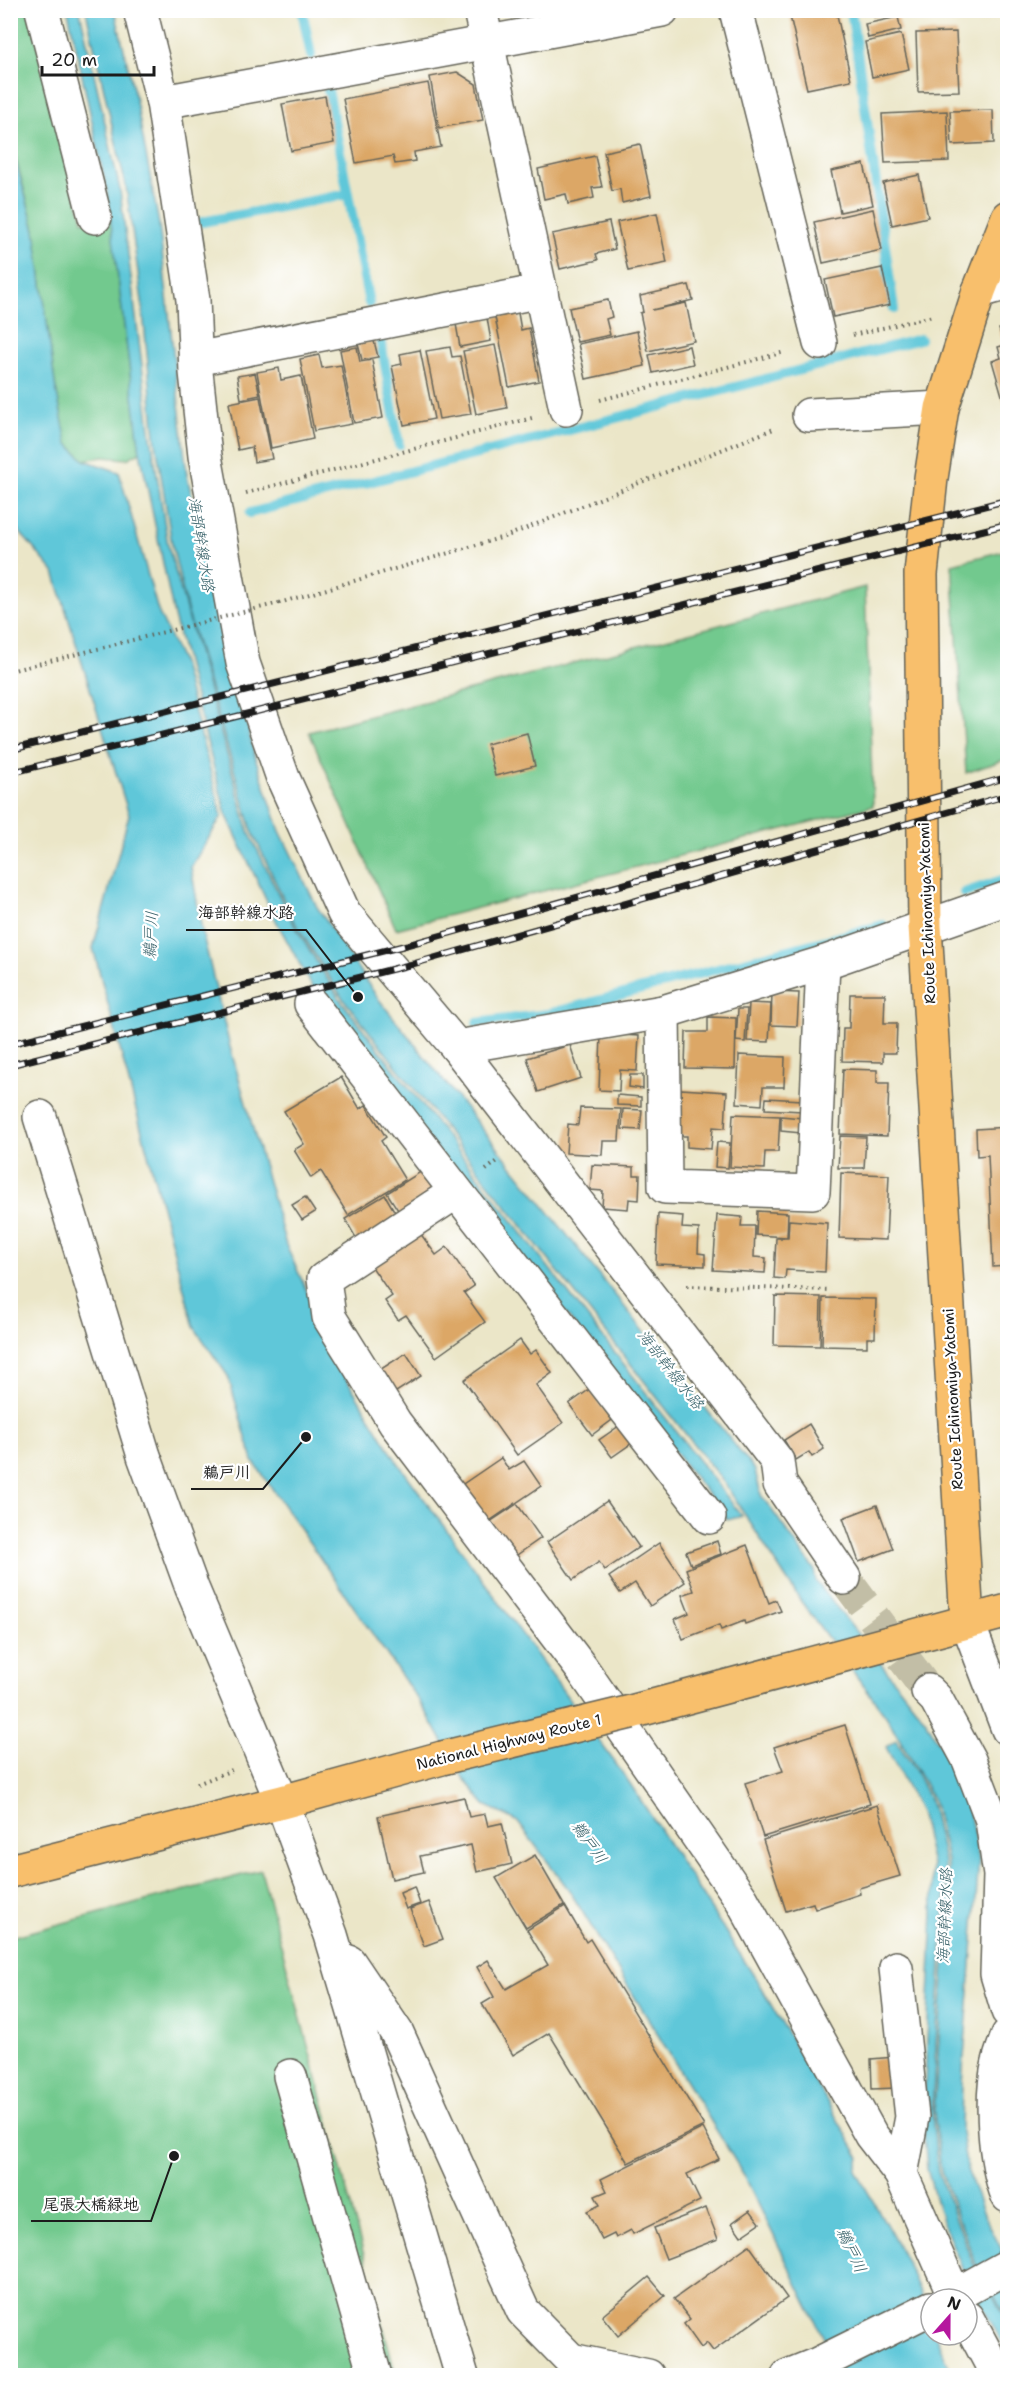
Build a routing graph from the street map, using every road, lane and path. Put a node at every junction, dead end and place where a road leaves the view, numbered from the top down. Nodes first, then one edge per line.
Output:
1 (42, 10) edge
2 (140, 10) edge
3 (480, 10) edge
4 (662, 10) edge
5 (736, 10) edge
6 (487, 43) junction
7 (163, 102) junction
8 (95, 217) dead end
9 (1008, 217) edge
10 (993, 287) edge
11 (541, 291) junction
12 (820, 343) dead end
13 (196, 359) junction
14 (942, 408) junction
15 (566, 409) dead end
16 (809, 415) joint
17 (10, 671) edge
18 (1008, 898) edge
19 (925, 926) junction
20 (823, 963) junction
21 (311, 1004) dead end
22 (663, 1012) junction
23 (457, 1047) junction
24 (40, 1117) dead end
25 (529, 1139) junction
26 (456, 1192) junction
27 (640, 1284) junction
28 (830, 1290) dead end
29 (710, 1516) dead end
30 (844, 1578) tunnel mouth
31 (1008, 1611) edge
32 (967, 1621) junction
33 (928, 1691) tunnel mouth
34 (1008, 1729) edge
35 (282, 1802) junction
36 (10, 1871) edge
37 (331, 1935) junction
38 (896, 1968) dead end
39 (1008, 2011) edge
40 (1008, 2035) edge
41 (290, 2076) dead end
42 (901, 2174) junction
43 (1008, 2196) edge
44 (1008, 2266) edge
45 (948, 2287) edge
46 (976, 2287) edge
47 (919, 2320) edge
48 (979, 2344) edge
49 (821, 2370) edge
50 (375, 2376) edge
51 (462, 2376) edge
52 (648, 2376) edge
53 (788, 2376) edge
54 (998, 2376) edge

1 - 8 street
2 - 7 street
3 - 6 street
4 - 6 street
5 - 12 street
6 - 7 street
6 - 11 street
7 - 13 street
9 - 10 main road, Route Ichinomiya-Yatomi
10 - 14 main road, Route Ichinomiya-Yatomi
11 - 13 street
11 - 15 street
13 - 23 street
14 - 16 street
14 - 19 main road, Route Ichinomiya-Yatomi
16 - 17 path, bridge
18 - 19 street
19 - 20 street
19 - 32 main road, Route Ichinomiya-Yatomi
20 - 22 street
20 - 22 street
21 - 26 street
22 - 23 street
23 - 25 street
24 - 35 street
25 - 26 path
25 - 27 street
26 - 29 street
26 - 42 street
27 - 28 path
27 - 30 street
31 - 32 main road, National Highway Route 1
32 - 34 street
32 - 35 main road, National Highway Route 1, bridge
33 - 39 street
35 - 36 main road, National Highway Route 1
35 - 37 street
37 - 51 street
37 - 52 street
38 - 42 street
40 - 43 street
41 - 50 street
42 - 45 street
44 - 46 street
47 - 49 street
48 - 54 street
49 - 53 street

